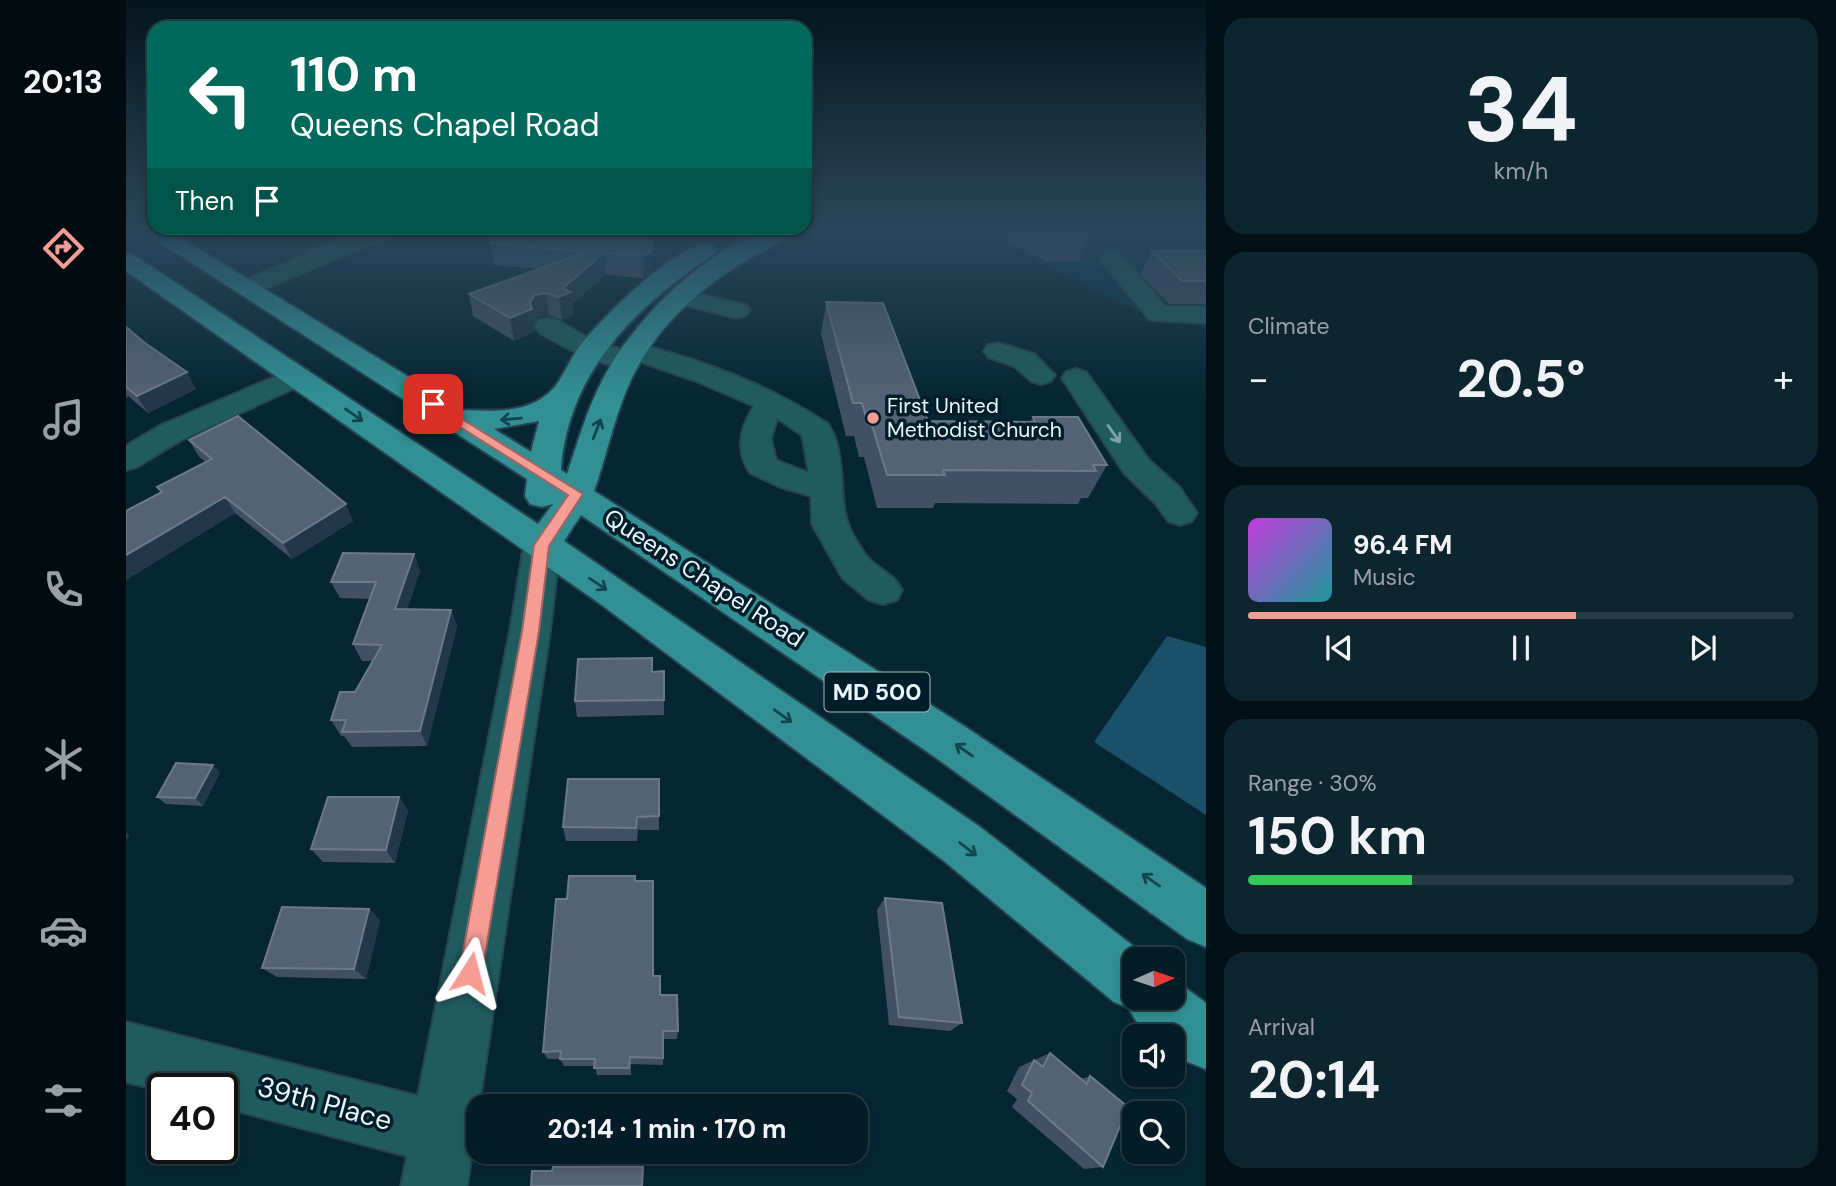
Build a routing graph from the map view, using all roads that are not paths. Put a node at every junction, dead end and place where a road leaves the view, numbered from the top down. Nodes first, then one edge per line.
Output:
1 (167, 287) edge
2 (202, 287) edge
3 (652, 287) edge
4 (694, 287) edge
5 (1139, 287) edge
6 (246, 288) joint
7 (681, 297) junction
8 (737, 310) dead end
9 (624, 311) junction
10 (1206, 315) edge
11 (548, 326) dead end
12 (590, 351) junction
13 (998, 351) dead end
14 (632, 355) junction
15 (1041, 374) dead end
16 (298, 376) junction
17 (1076, 378) dead end
18 (562, 397) junction
19 (771, 402) junction
20 (455, 419) junction
21 (126, 460) edge
22 (559, 483) junction
23 (827, 489) junction
24 (1180, 513) dead end
25 (542, 545) junction
26 (883, 590) dead end
27 (1206, 920) edge
28 (1122, 972) edge
29 (1168, 1010) edge
30 (1206, 1040) edge
31 (126, 1052) edge
32 (439, 1160) edge

1 - 16 main road, MD 500
2 - 6 main road
3 - 9 main road
4 - 7 main road
5 - 10 street
6 - 20 main road, Queens Chapel Road / MD 500
7 - 8 street
7 - 9 main road
7 - 14 main road
9 - 12 main road
11 - 12 street
12 - 14 street
12 - 18 main road
13 - 15 street
14 - 19 street
22 -> 14 main road
16 - 21 street
16 -> 25 main road, MD 500
17 -> 24 street
18 -> 20 main road
18 - 22 main road
19 - 23 street
19 - 23 street
20 - 22 main road, Queens Chapel Road / MD 500
22 - 25 main road
27 -> 22 main road, Queens Chapel Road / MD 500
23 - 26 street
25 -> 28 main road, MD 500
25 - 32 street
29 - 30 main road
31 - 32 street, 39th Place

